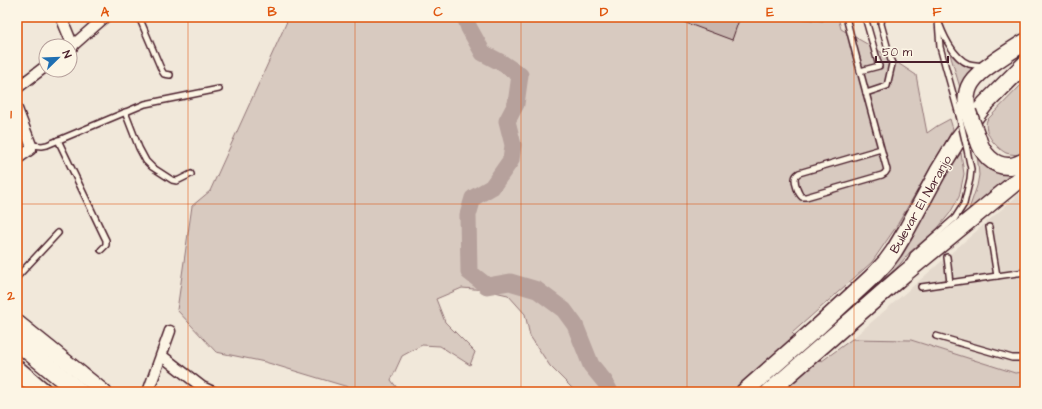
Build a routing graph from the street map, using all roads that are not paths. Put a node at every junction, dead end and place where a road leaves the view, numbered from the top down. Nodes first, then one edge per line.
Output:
1 (61, 17) edge
2 (105, 17) edge
3 (139, 17) edge
4 (846, 17) edge
5 (865, 17) edge
6 (882, 17) edge
7 (938, 19) edge
8 (68, 38) edge
9 (78, 41) edge
10 (1025, 42) edge
11 (987, 67) junction
12 (1022, 68) edge
13 (860, 71) junction
14 (38, 72) edge
15 (170, 74) dead end
16 (17, 88) edge
17 (219, 89) dead end
18 (866, 93) junction
19 (17, 108) edge
20 (125, 112) junction
21 (963, 113) junction
22 (58, 140) junction
23 (972, 142) junction
24 (31, 145) junction
25 (881, 149) junction
26 (17, 159) edge
27 (1025, 161) edge
28 (191, 174) dead end
29 (1022, 179) edge
30 (989, 227) dead end
31 (58, 233) dead end
32 (101, 250) dead end
33 (948, 256) dead end
34 (1025, 272) edge
35 (904, 274) junction
36 (997, 276) junction
37 (17, 277) edge
38 (950, 283) junction
39 (921, 287) dead end
40 (17, 322) edge
41 (170, 331) dead end
42 (936, 336) dead end
43 (17, 341) edge
44 (162, 356) junction
45 (1025, 358) edge
46 (17, 370) edge
47 (200, 390) edge
48 (43, 392) edge
49 (79, 392) edge
50 (104, 392) edge
51 (148, 392) edge
52 (213, 392) edge
53 (744, 392) edge
54 (769, 392) edge

1 - 8 street
2 - 9 street
3 - 15 lane
4 - 13 lane
5 - 13 lane
6 - 18 lane
7 - 11 lane
7 - 21 lane
10 - 11 main road
11 - 21 main road
12 - 53 main road, Bulevar El Naranjo
13 - 18 lane
14 - 16 street
17 - 20 lane
18 - 25 lane
19 - 24 street
20 - 22 lane
20 - 28 lane
21 - 23 main road, bridge
22 - 24 lane
22 - 32 lane
23 - 27 main road
23 - 35 lane
24 - 26 street
25 - 25 lane
29 - 35 main road, Bulevar El Naranjo
30 - 36 lane
31 - 37 lane
33 - 38 lane
34 - 36 lane
35 - 54 main road, Bulevar El Naranjo
36 - 38 lane
38 - 39 lane
40 - 50 street
41 - 44 street
42 - 45 lane
43 - 49 highway
44 - 47 street
44 - 51 street
46 - 48 highway
47 - 52 street

